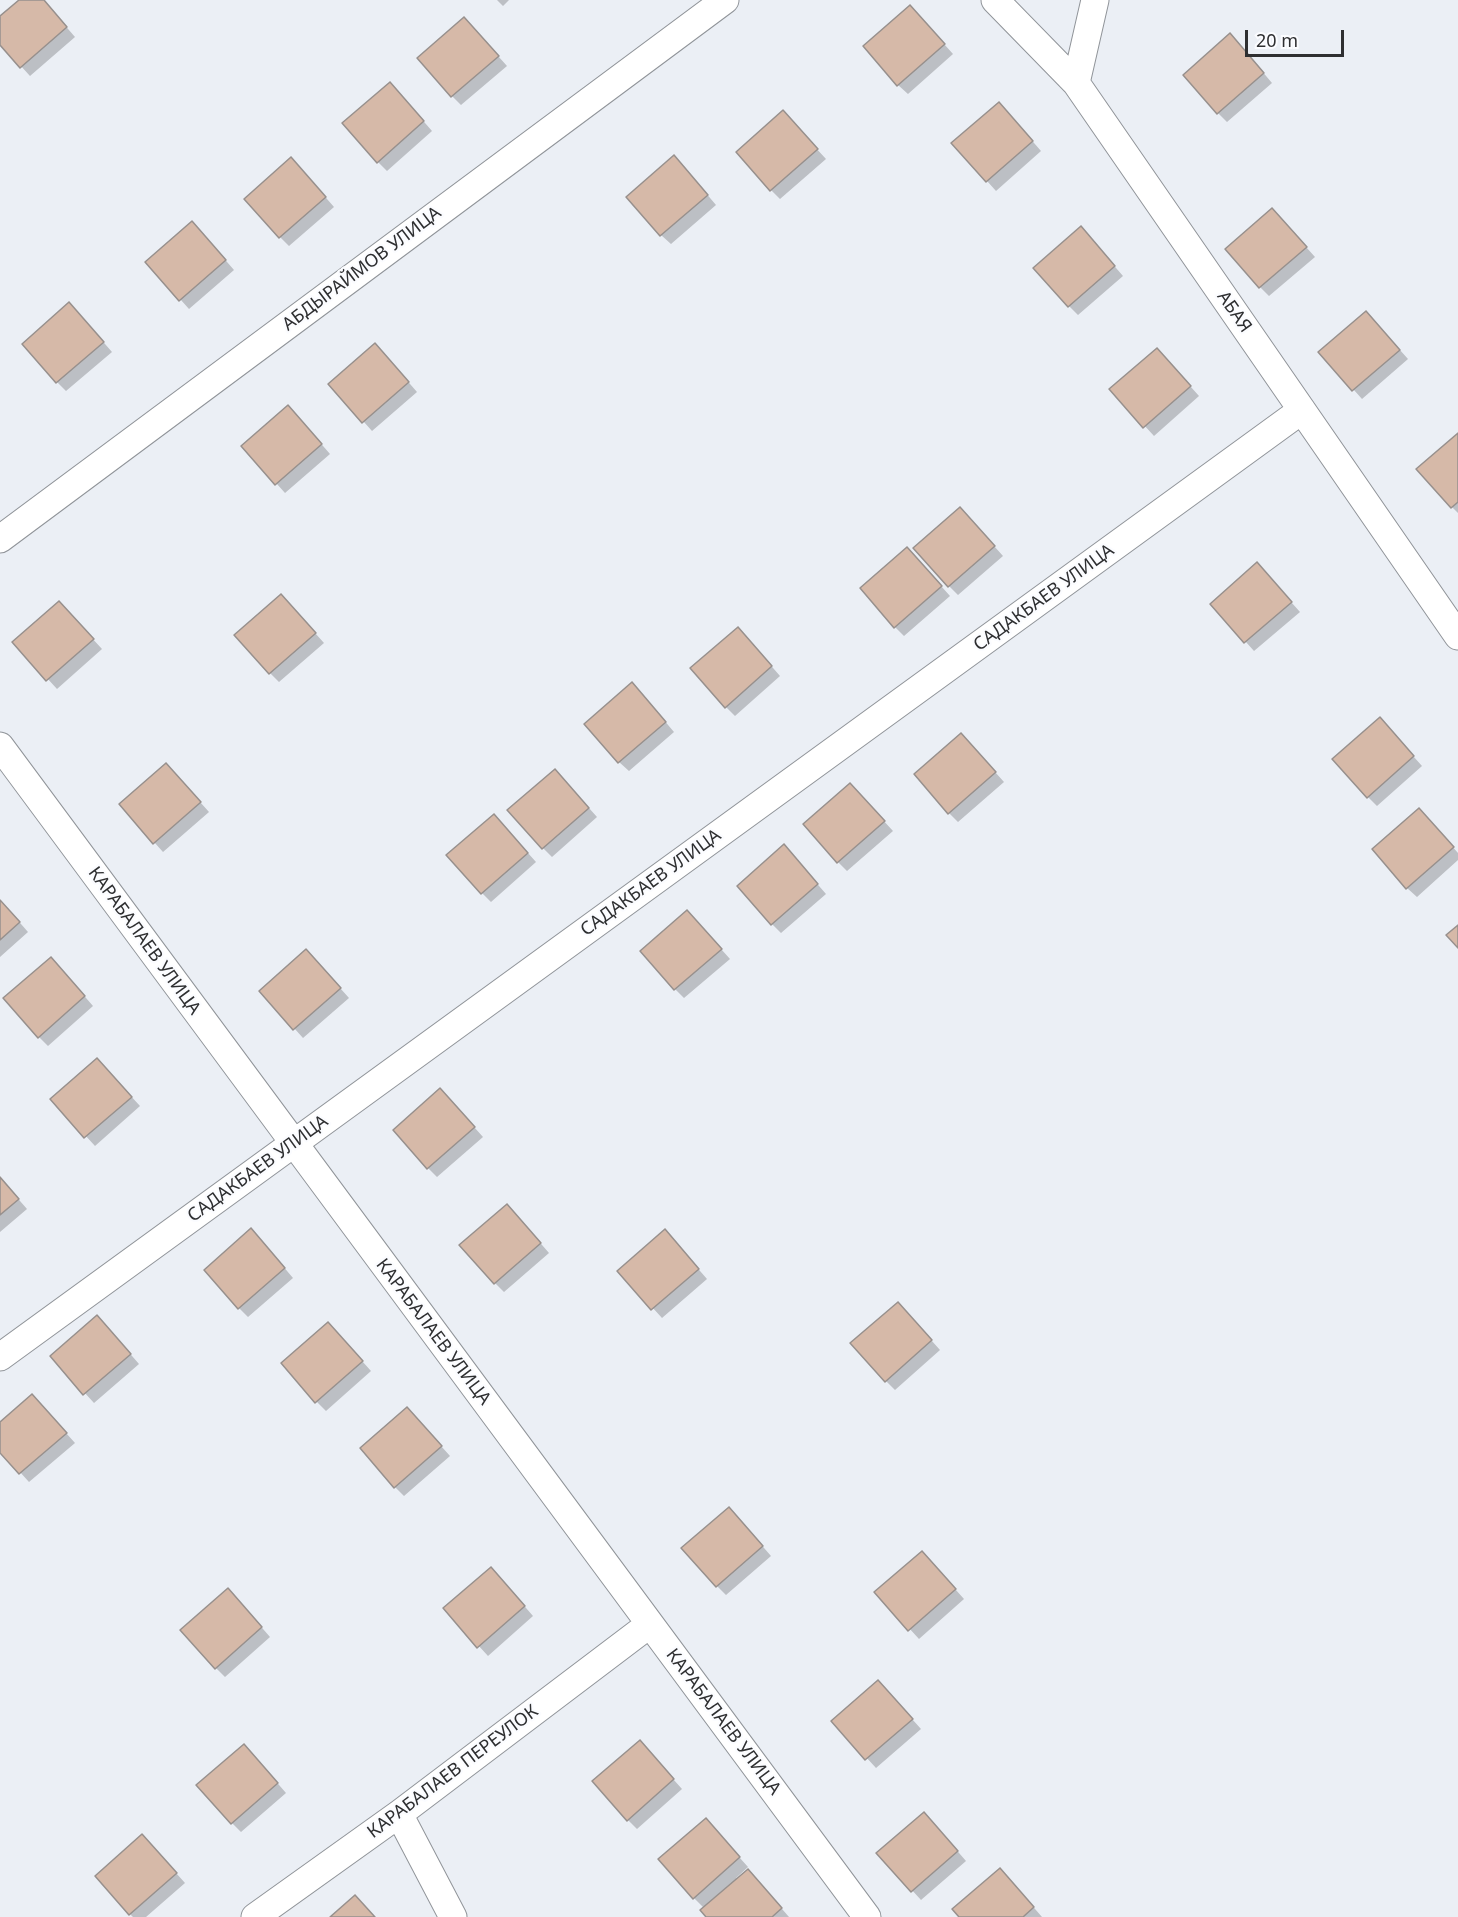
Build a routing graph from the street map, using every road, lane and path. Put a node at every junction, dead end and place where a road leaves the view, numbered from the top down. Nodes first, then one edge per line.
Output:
1 (725, 0) edge
2 (995, 0) edge
3 (1095, 0) edge
4 (1076, 83) junction
5 (1302, 410) junction
6 (0, 538) edge
7 (1458, 636) edge
8 (0, 746) edge
9 (292, 1143) junction
10 (0, 1357) edge
11 (650, 1624) junction
12 (399, 1814) junction
13 (255, 1917) edge
14 (453, 1917) edge
15 (867, 1917) edge

1 - 6 street, АБДЫРАЙМОВ УЛИЦА
2 - 4 street, АБАЯ
3 - 4 street
4 - 5 street, АБАЯ
5 - 7 street, АБАЯ
5 - 9 street, САДАКБАЕВ УЛИЦА
8 - 9 street, КАРАБАЛАЕВ УЛИЦА
9 - 10 street, САДАКБАЕВ УЛИЦА
9 - 11 street, КАРАБАЛАЕВ УЛИЦА
11 - 12 street, КАРАБАЛАЕВ ПЕРЕУЛОК
11 - 15 street, КАРАБАЛАЕВ УЛИЦА
12 - 13 street, КАРАБАЛАЕВ ПЕРЕУЛОК
12 - 14 street

